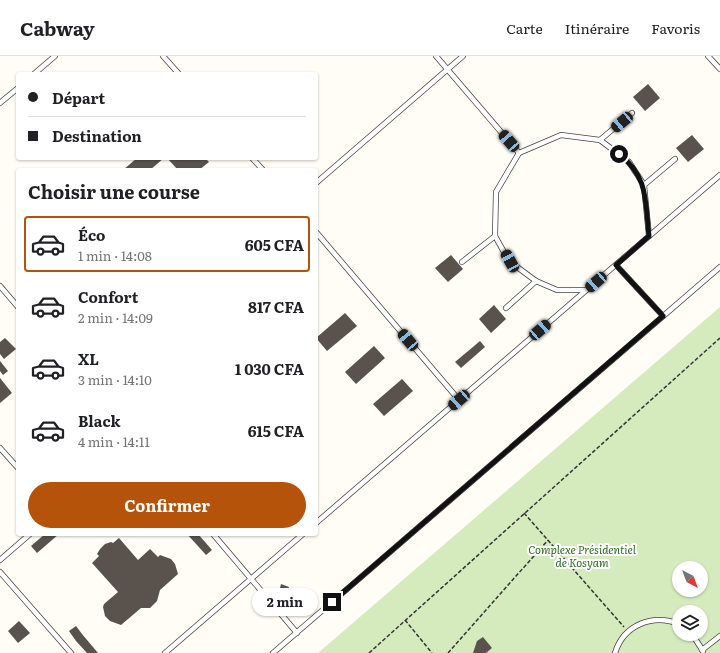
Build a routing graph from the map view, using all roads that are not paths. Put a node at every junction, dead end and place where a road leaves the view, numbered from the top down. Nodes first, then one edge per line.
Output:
1 (55, 56) edge
2 (163, 56) edge
3 (436, 56) edge
4 (463, 56) edge
5 (708, 56) edge
6 (720, 69) edge
7 (447, 70) junction
8 (36, 72) edge
9 (177, 72) edge
10 (16, 90) edge
11 (0, 103) edge
12 (632, 113) dead end
13 (600, 140) junction
14 (519, 153) junction
15 (676, 159) dead end
16 (254, 160) edge
17 (261, 168) edge
18 (720, 175) edge
19 (318, 181) edge
20 (644, 185) junction
21 (318, 234) edge
22 (495, 236) junction
23 (649, 236) junction
24 (462, 262) dead end
25 (616, 265) junction
26 (720, 267) edge
27 (536, 281) junction
28 (0, 286) edge
29 (586, 290) junction
30 (16, 305) edge
31 (506, 308) dead end
32 (663, 316) junction
33 (459, 400) junction
34 (0, 448) edge
35 (16, 466) edge
36 (318, 521) edge
37 (28, 536) edge
38 (215, 536) edge
39 (301, 536) edge
40 (0, 560) edge
41 (0, 572) edge
42 (251, 579) junction
43 (672, 622) edge
44 (297, 633) junction
45 (720, 636) edge
46 (696, 641) edge
47 (703, 652) edge
48 (71, 653) edge
49 (165, 653) edge
50 (273, 653) edge
51 (615, 653) edge

1 - 8 lane
2 - 9 lane
3 - 7 lane
4 - 7 lane
5 - 6 lane
7 - 14 lane
7 - 19 lane
10 - 11 lane
12 - 13 lane
13 - 14 lane
13 - 20 lane
14 - 22 lane
15 - 20 lane
16 - 17 lane
18 - 23 lane
20 - 23 lane
21 - 33 lane
22 - 24 lane
22 - 27 lane
23 - 25 lane
25 - 29 lane
25 - 32 lane
26 - 32 lane
27 - 29 lane
27 - 31 lane
28 - 30 lane
29 - 33 lane
32 - 44 lane
33 - 36 lane
34 - 35 lane
37 - 40 lane
38 - 42 lane
39 - 42 lane
41 - 48 lane
42 - 44 lane
42 - 49 lane
43 - 51 lane
44 - 50 lane
45 - 47 lane
46 - 47 lane

